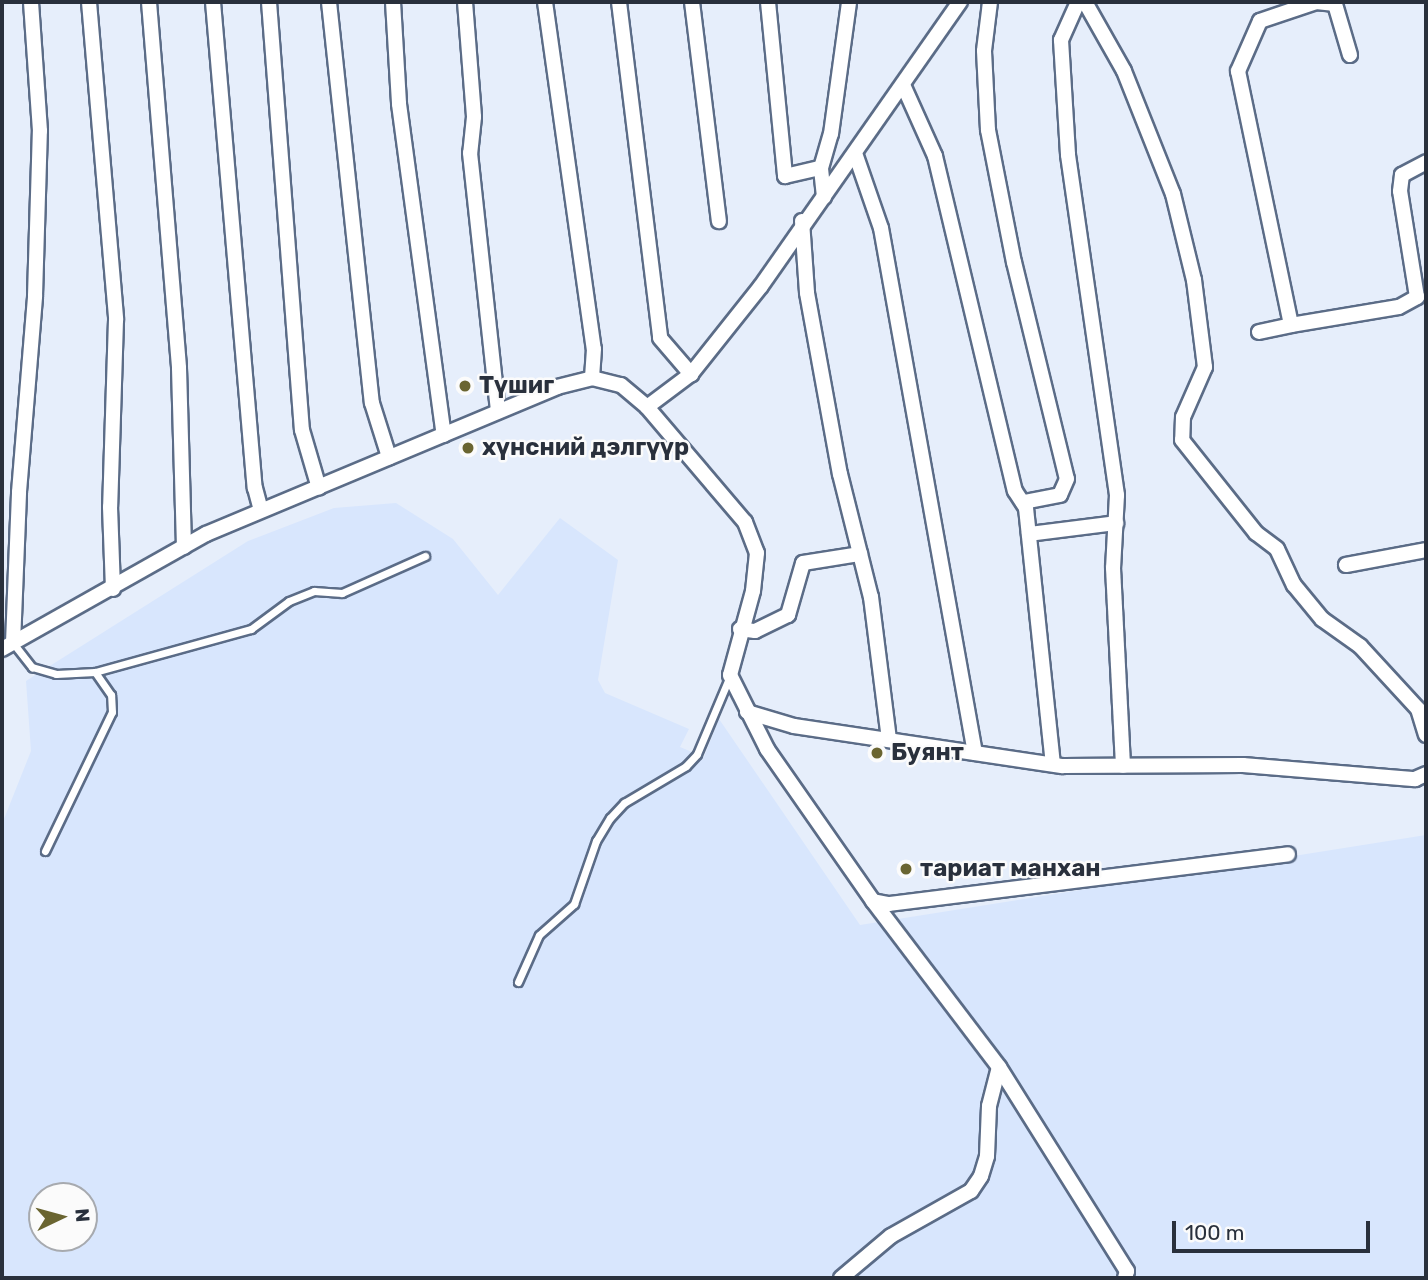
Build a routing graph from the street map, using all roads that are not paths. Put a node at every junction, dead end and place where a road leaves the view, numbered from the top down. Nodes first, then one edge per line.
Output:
1 (31, 2) edge
2 (89, 2) edge
3 (149, 2) edge
4 (212, 2) edge
5 (269, 2) edge
6 (329, 2) edge
7 (393, 2) edge
8 (465, 2) edge
9 (545, 2) edge
10 (619, 2) edge
11 (692, 2) edge
12 (768, 2) edge
13 (849, 2) edge
14 (960, 2) edge
15 (990, 2) edge
16 (1079, 2) edge
17 (1085, 2) edge
18 (1349, 55) dead end
19 (904, 87) junction
20 (856, 156) junction
21 (1426, 162) edge
22 (821, 168) junction
23 (824, 197) junction
24 (719, 221) dead end
25 (802, 221) junction
26 (1421, 296) edge
27 (1291, 325) junction
28 (1259, 332) dead end
29 (691, 374) junction
30 (592, 378) junction
31 (647, 407) junction
32 (498, 411) junction
33 (444, 435) junction
34 (389, 457) junction
35 (320, 488) junction
36 (1023, 502) junction
37 (261, 510) junction
38 (1116, 523) junction
39 (1029, 534) junction
40 (184, 547) junction
41 (1426, 550) edge
42 (860, 554) junction
43 (425, 556) dead end
44 (1346, 565) dead end
45 (113, 589) junction
46 (740, 629) junction
47 (8, 646) edge
48 (95, 672) junction
49 (730, 676) junction
50 (747, 712) junction
51 (1426, 735) edge
52 (889, 740) junction
53 (975, 753) junction
54 (1053, 764) junction
55 (1123, 766) junction
56 (1426, 774) edge
57 (45, 851) dead end
58 (1288, 854) dead end
59 (873, 901) junction
60 (518, 982) dead end
61 (999, 1067) junction
62 (841, 1278) edge
63 (1125, 1278) edge

1 - 47 street
2 - 45 street
3 - 40 street
4 - 37 street
5 - 35 street
6 - 34 street
7 - 33 street
8 - 32 street
9 - 30 street
10 - 29 street
11 - 24 street
12 - 22 street
13 - 22 street
14 - 19 street
15 - 36 street
16 - 38 street
17 - 51 street
18 - 27 street
19 - 20 street
19 - 36 street
20 - 23 street
20 - 53 street
21 - 26 street
22 - 23 street
23 - 25 street
25 - 29 street
25 - 42 street
26 - 27 street
27 - 28 street
29 - 31 street
30 - 31 street
30 - 32 street
31 - 46 street
32 - 33 street
33 - 34 street
34 - 35 street
35 - 37 street
36 - 39 street
37 - 40 street
38 - 39 street
38 - 55 street
39 - 54 street
40 - 45 street
41 - 44 street
42 - 46 street
42 - 52 street
43 - 48 lane
45 - 47 street
46 - 49 street
47 - 48 lane
48 - 57 lane
49 - 50 street
49 - 60 lane
50 - 52 street
50 - 59 street
52 - 53 street
53 - 54 street
54 - 55 street
55 - 56 street
58 - 59 street
59 - 61 street
61 - 62 street
61 - 63 street

